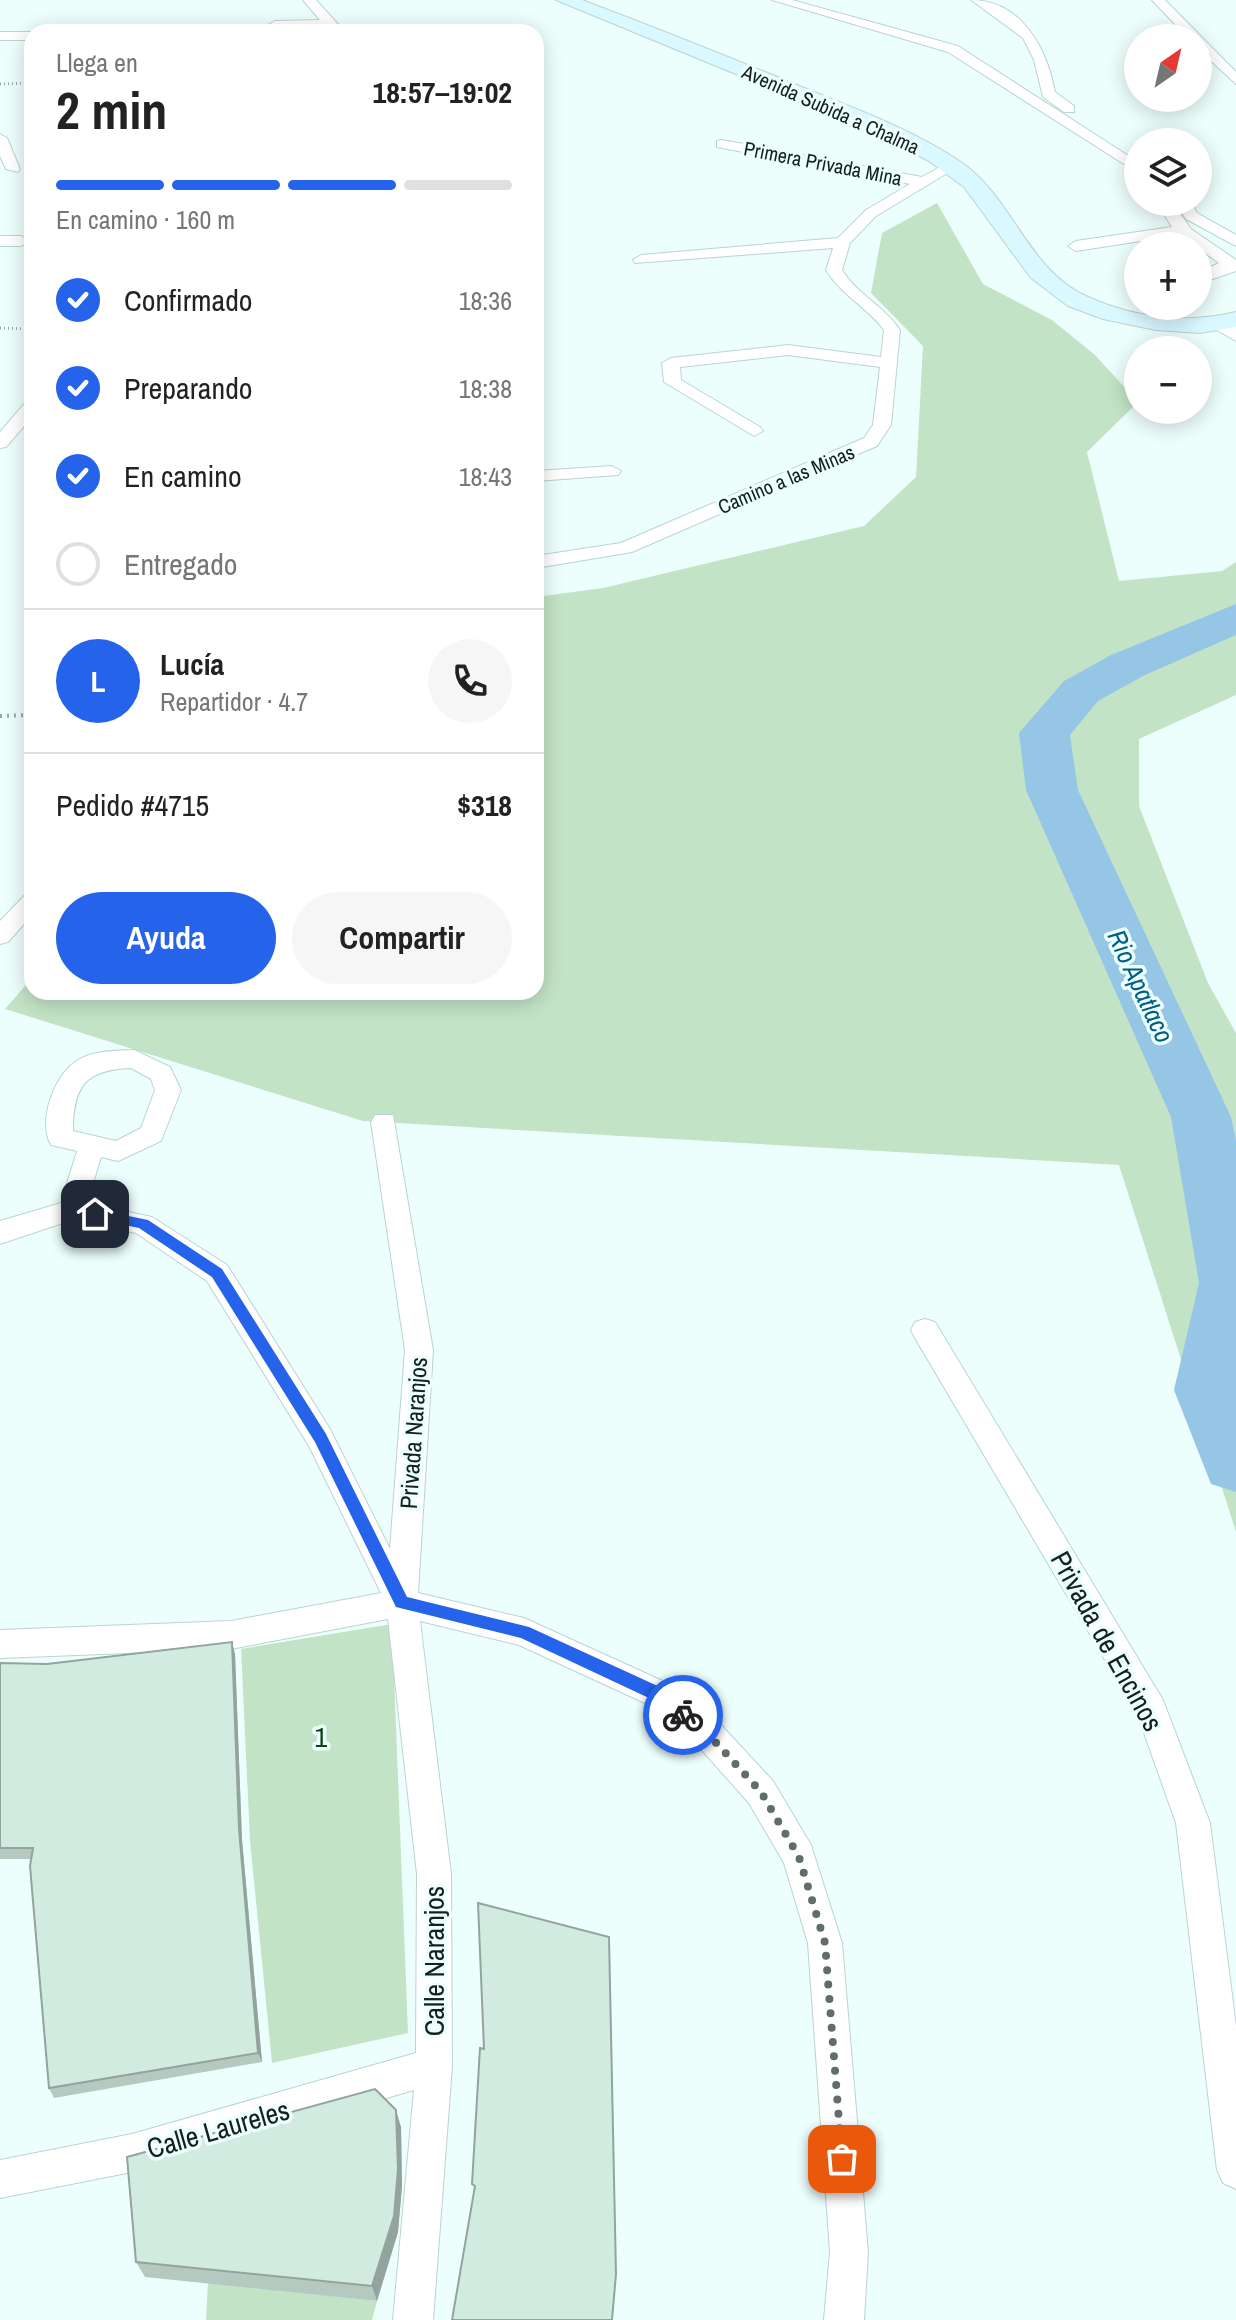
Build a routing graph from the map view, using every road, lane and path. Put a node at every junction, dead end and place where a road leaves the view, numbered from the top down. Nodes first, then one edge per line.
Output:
1 (309, 0) edge
2 (565, 0) edge
3 (778, 0) edge
4 (977, 0) edge
5 (1158, 0) edge
6 (331, 24) edge
7 (1181, 24) edge
8 (0, 36) edge
9 (24, 36) edge
10 (1212, 55) edge
11 (1031, 69) junction
12 (990, 72) junction
13 (1236, 80) edge
14 (24, 83) edge
15 (0, 84) edge
16 (0, 138) edge
17 (722, 144) dead end
18 (1124, 144) edge
19 (1124, 160) edge
20 (952, 166) junction
21 (6, 169) edge
22 (924, 182) junction
23 (1174, 216) edge
24 (1191, 216) edge
25 (1183, 230) junction
26 (1186, 232) edge
27 (0, 241) edge
28 (21, 241) dead end
29 (843, 242) junction
30 (1236, 243) edge
31 (1076, 246) dead end
32 (1212, 252) edge
33 (1212, 253) edge
34 (641, 260) dead end
35 (1233, 265) edge
36 (1212, 273) edge
37 (1232, 325) edge
38 (0, 328) edge
39 (24, 329) edge
40 (888, 363) junction
41 (24, 412) edge
42 (0, 414) edge
43 (24, 415) edge
44 (754, 431) dead end
45 (0, 443) edge
46 (612, 471) dead end
47 (544, 475) edge
48 (544, 561) edge
49 (24, 715) edge
50 (0, 716) edge
51 (24, 910) edge
52 (0, 936) edge
53 (384, 1122) dead end
54 (92, 1145) junction
55 (72, 1210) junction
56 (0, 1234) edge
57 (925, 1330) dead end
58 (402, 1603) junction
59 (0, 1644) edge
60 (434, 2066) junction
61 (1236, 2170) edge
62 (0, 2179) edge
63 (413, 2320) edge
64 (844, 2320) edge

1 - 6 street
2 - 20 main road, Avenida Subida a Chalma
3 - 12 street
4 - 11 street
5 - 7 street
8 - 9 street
10 - 13 street
11 - 12 street
11 - 18 street
12 - 19 street
14 - 15 path
16 - 21 street
17 - 22 street, Primera Privada Mina
20 - 22 street
20 - 37 main road, Avenida Subida a Chalma
22 - 29 street
23 - 25 street
24 - 30 street
25 - 26 street
25 - 31 street
27 - 28 street
29 - 34 street
29 - 40 street, Camino a las Minas
30 - 32 street
33 - 35 street
35 - 36 street
38 - 39 path
40 - 44 street
40 - 48 street, Camino a las Minas
41 - 42 street
43 - 45 street
46 - 47 street
49 - 50 path
51 - 52 street
53 - 58 street, Privada Naranjos
54 - 54 street
54 - 55 street
55 - 56 street
55 - 58 street
57 - 61 street, Privada de Encinos
58 - 59 street
58 - 60 street, Calle Naranjos
58 - 64 street
60 - 62 street, Calle Laureles
60 - 63 street, Calle Naranjos

